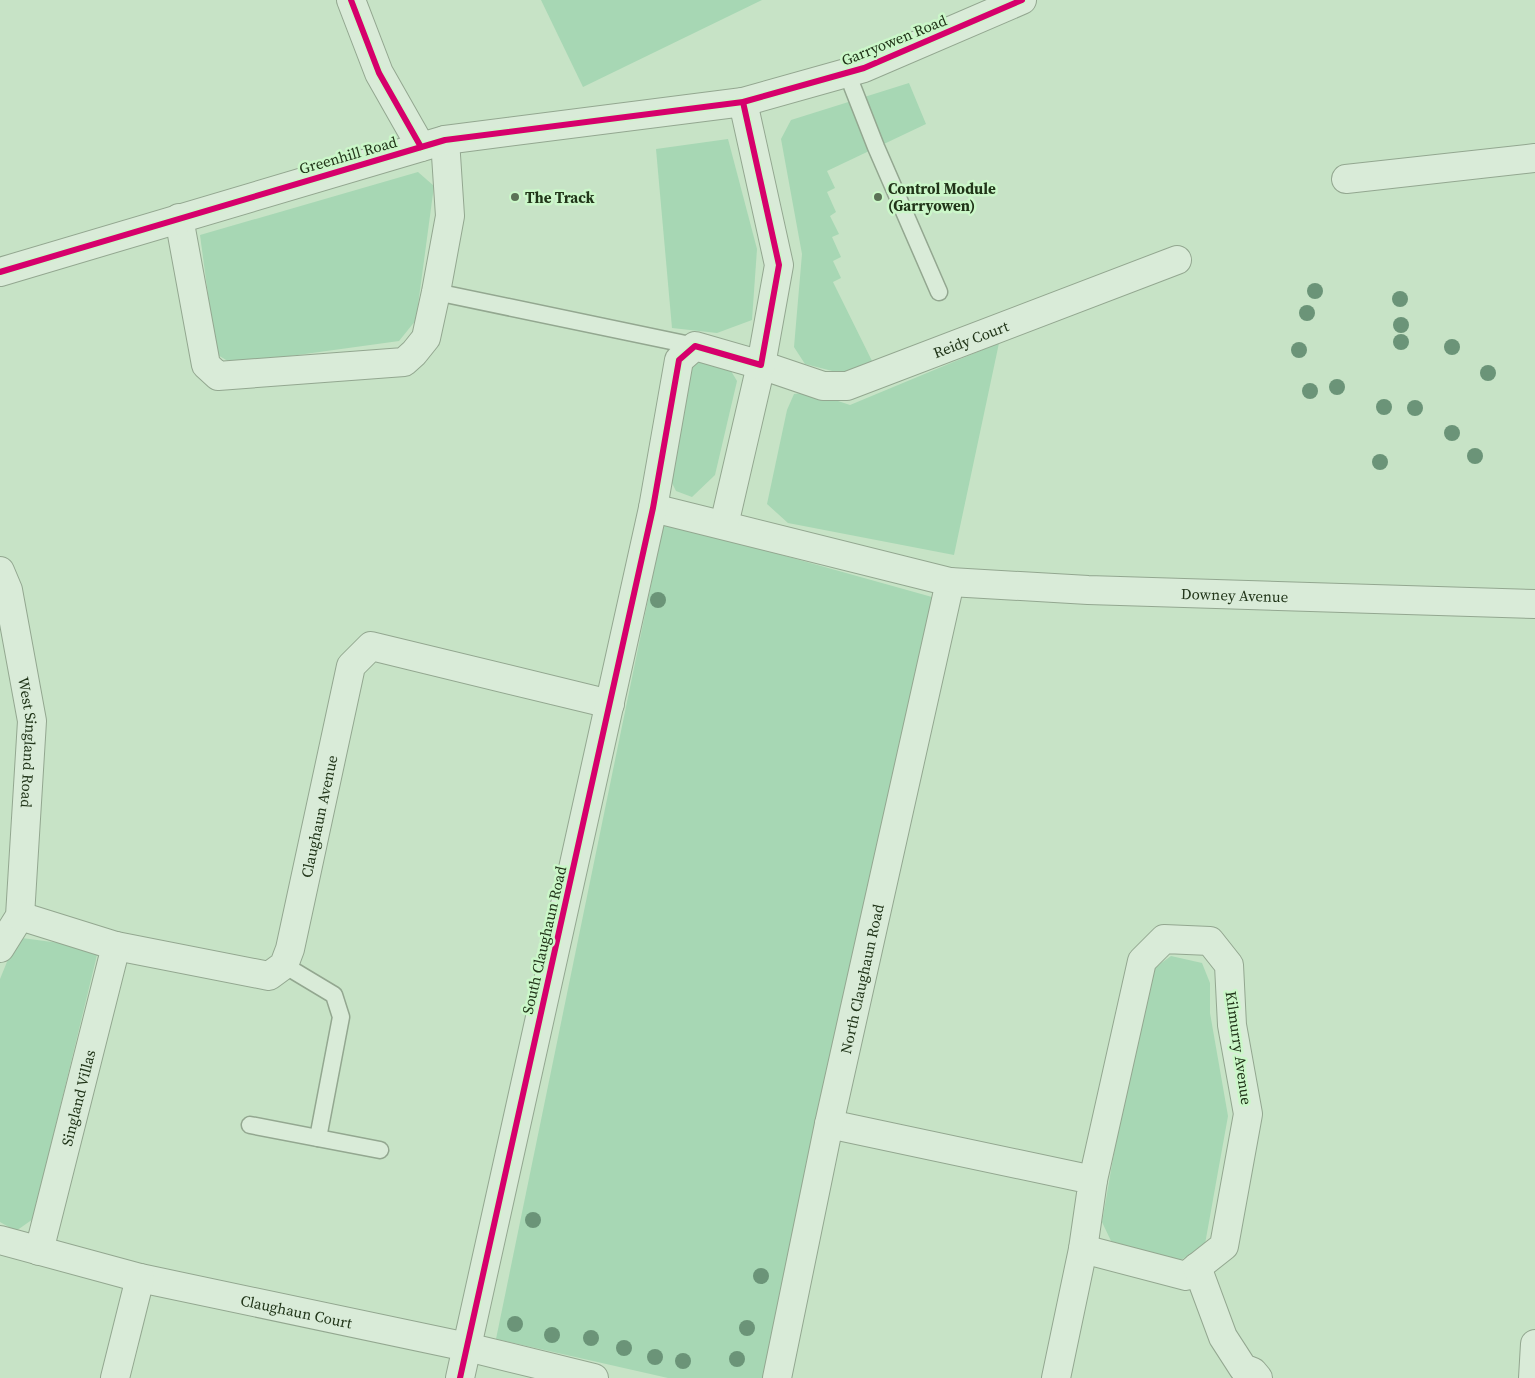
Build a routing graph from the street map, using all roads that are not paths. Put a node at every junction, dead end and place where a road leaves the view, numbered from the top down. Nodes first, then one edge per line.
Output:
1 (351, 0) edge
2 (1022, 0) edge
3 (847, 73) junction
4 (743, 102) junction
5 (433, 144) junction
6 (1535, 158) edge
7 (1346, 179) dead end
8 (179, 218) junction
9 (1177, 260) dead end
10 (0, 272) edge
11 (436, 292) junction
12 (939, 292) dead end
13 (695, 346) junction
14 (761, 365) junction
15 (653, 508) junction
16 (724, 525) junction
17 (0, 571) edge
18 (950, 582) junction
19 (1528, 604) edge
20 (610, 704) junction
21 (20, 916) junction
22 (116, 946) junction
23 (0, 948) edge
24 (284, 965) junction
25 (828, 1124) junction
26 (250, 1125) dead end
27 (318, 1138) junction
28 (380, 1150) dead end
29 (1093, 1180) junction
30 (0, 1240) edge
31 (1082, 1250) junction
32 (39, 1251) junction
33 (1198, 1267) junction
34 (140, 1278) junction
35 (1535, 1344) edge
36 (467, 1347) junction
37 (115, 1378) edge
38 (460, 1378) edge
39 (594, 1378) edge
40 (777, 1378) edge
41 (1056, 1378) edge
42 (1258, 1378) edge
43 (1533, 1378) edge

1 - 5 street
2 - 3 street, Garryowen Road
3 - 4 street, Garryowen Road
3 - 12 lane
4 - 5 street, Greenhill Road
4 - 14 street
5 - 8 street, Greenhill Road
5 - 11 street
6 - 7 street
8 - 10 street, Greenhill Road
8 - 11 street
9 - 14 street, Reidy Court
11 - 13 lane
13 - 14 street, Reidy Court
13 - 15 street, South Claughaun Road
14 - 16 street
15 - 16 street, Downey Avenue
15 - 20 street, South Claughaun Road
16 - 18 street, Downey Avenue
17 - 21 street, West Singland Road
18 - 19 street, Downey Avenue
18 - 25 street, North Claughaun Road
20 - 24 street, Claughaun Avenue
20 - 36 street, South Claughaun Road
21 - 22 street
21 - 23 street
22 - 24 street
22 - 32 street, Singland Villas
24 - 27 lane
25 - 29 street
25 - 40 street, North Claughaun Road
26 - 27 lane
27 - 28 lane
29 - 31 street, Kilmurry Avenue
29 - 33 street, Kilmurry Avenue
30 - 32 street, Claughaun Court
31 - 33 street, Kilmurry Avenue
31 - 41 street, Kilmurry Avenue
32 - 34 street, Claughaun Court
33 - 42 street
34 - 36 street, Claughaun Court
34 - 37 street
35 - 43 street
36 - 38 street, South Claughaun Road
36 - 39 street, Claughaun Court

